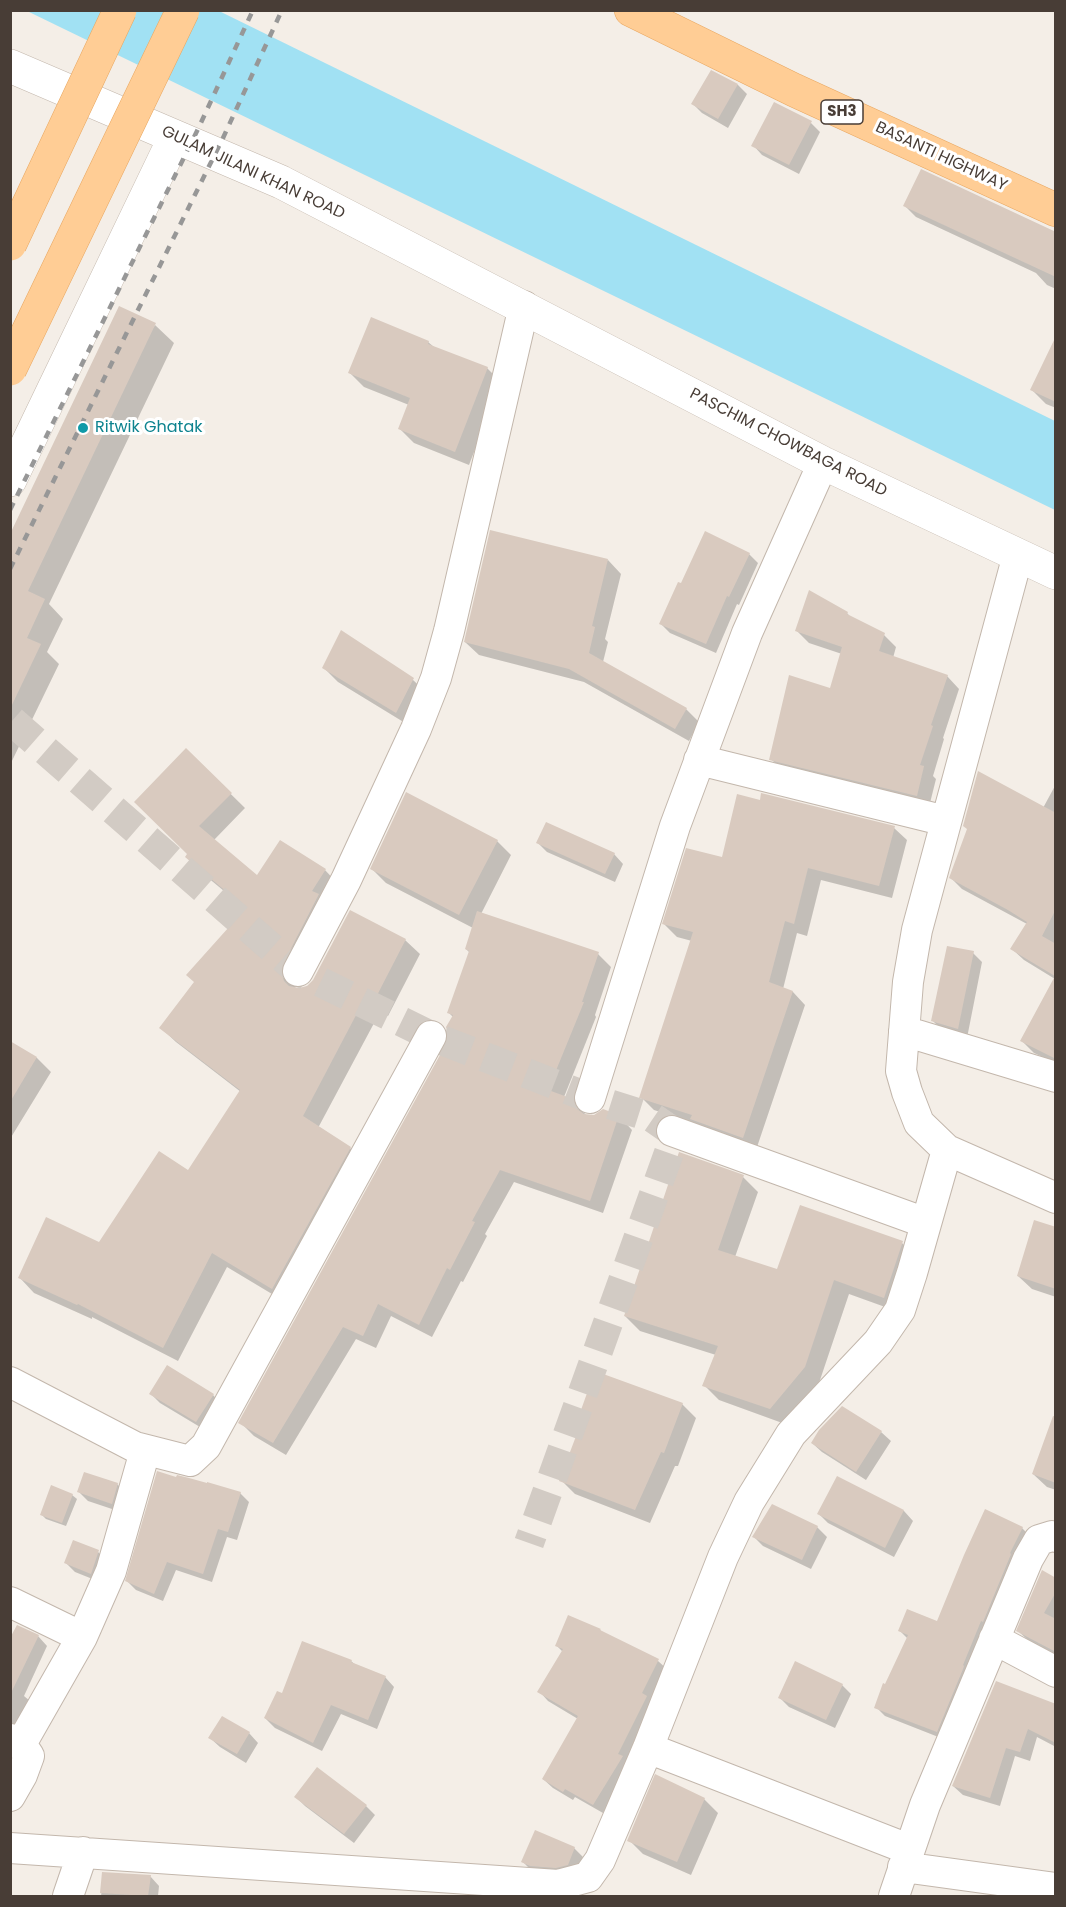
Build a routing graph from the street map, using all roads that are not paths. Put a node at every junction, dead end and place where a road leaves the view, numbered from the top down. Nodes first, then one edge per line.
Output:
1 (120, 10) edge
2 (183, 10) edge
3 (631, 10) edge
4 (10, 66) edge
5 (175, 136) junction
6 (1056, 210) edge
7 (10, 244) edge
8 (524, 306) junction
9 (10, 369) edge
10 (823, 463) junction
11 (10, 480) edge
12 (1018, 555) junction
13 (1056, 573) edge
14 (699, 760) junction
15 (946, 821) junction
16 (298, 971) dead end
17 (904, 1030) junction
18 (431, 1036) dead end
19 (1056, 1077) edge
20 (590, 1098) dead end
21 (672, 1131) dead end
22 (947, 1150) junction
23 (1056, 1198) edge
24 (926, 1223) junction
25 (10, 1382) edge
26 (145, 1451) junction
27 (1056, 1537) edge
28 (10, 1602) edge
29 (82, 1637) junction
30 (994, 1640) junction
31 (1056, 1672) edge
32 (16, 1742) edge
33 (648, 1748) junction
34 (10, 1796) edge
35 (10, 1848) edge
36 (83, 1852) junction
37 (905, 1858) junction
38 (584, 1886) edge
39 (1056, 1888) edge
40 (68, 1896) edge
41 (894, 1896) edge

1 - 7 main road, bridge
2 - 9 main road, bridge
3 - 6 main road, BASANTI HIGHWAY / SH3
4 - 5 street, GULAM JILANI KHAN ROAD
5 - 8 street, GULAM JILANI KHAN ROAD
5 - 11 street
8 - 10 street, PASCHIM CHOWBAGA ROAD
8 - 16 street
10 - 12 street, PASCHIM CHOWBAGA ROAD
10 - 14 street
12 - 13 street, PASCHIM CHOWBAGA ROAD
12 - 15 street
14 - 15 street
14 - 20 street
15 - 17 street
17 - 19 street
17 - 22 street
18 - 26 street
21 - 24 street
22 - 23 street
22 - 24 street
24 - 33 street
25 - 26 street
26 - 29 street
27 - 30 street
28 - 29 street
29 - 32 street
30 - 31 street
30 - 37 street
32 - 34 street
33 - 37 street
33 - 38 street
35 - 36 street
36 - 38 street
36 - 40 street
37 - 39 street
37 - 41 street

